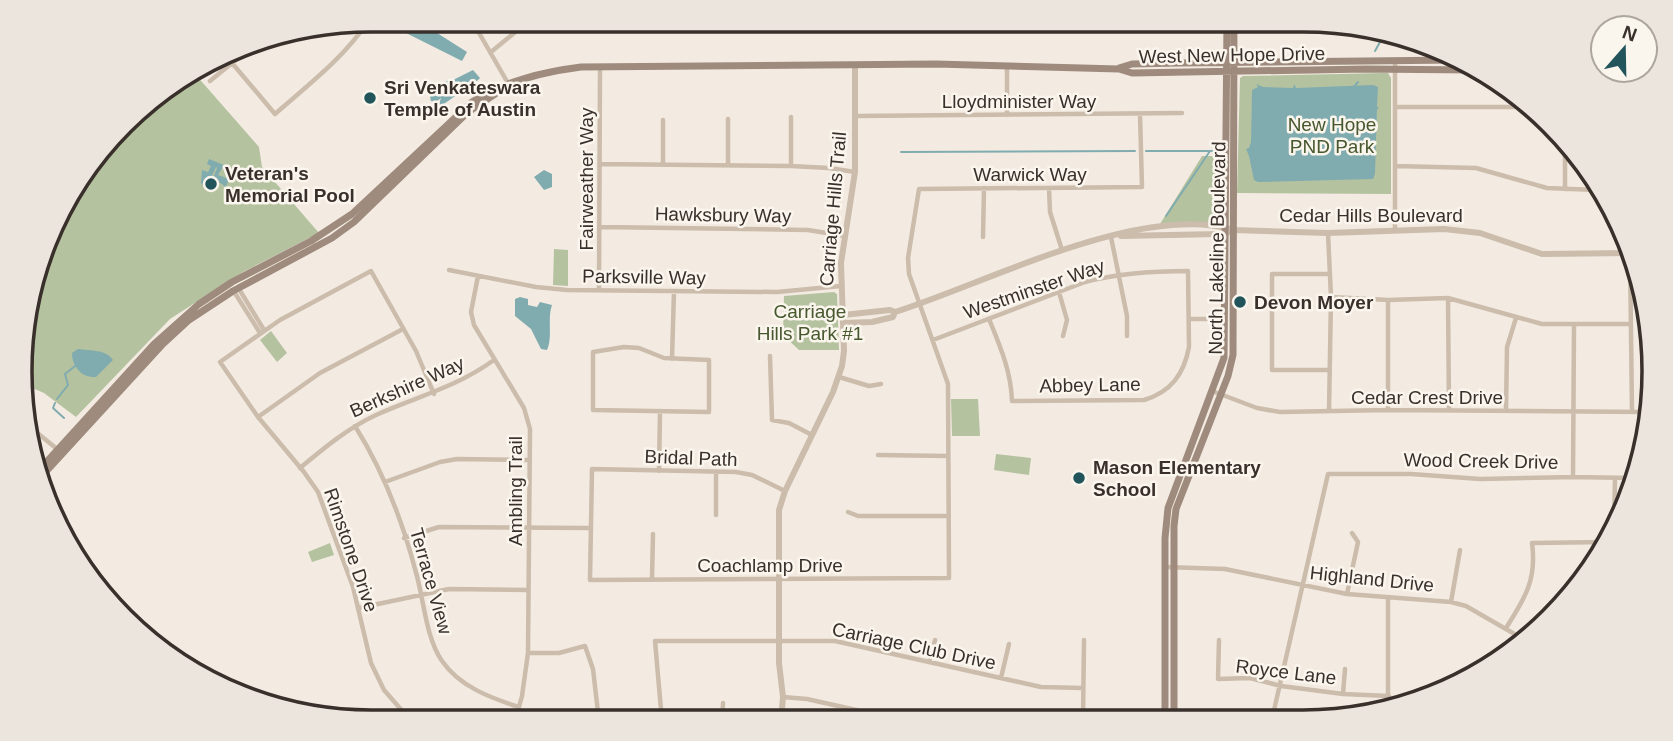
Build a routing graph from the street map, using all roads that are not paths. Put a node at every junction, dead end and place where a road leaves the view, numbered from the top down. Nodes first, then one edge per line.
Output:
1 (361, 32) edge
2 (479, 32) edge
3 (515, 32) edge
4 (1228, 32) edge
5 (1233, 32) edge
6 (491, 52) junction
7 (239, 58) edge
8 (1351, 60) junction
9 (1395, 60) junction
10 (1439, 60) edge
11 (1230, 63) junction
12 (232, 64) junction
13 (855, 65) junction
14 (1007, 65) junction
15 (600, 67) junction
16 (1119, 69) junction
17 (1395, 69) junction
18 (1459, 70) edge
19 (1312, 71) junction
20 (1230, 73) junction
21 (210, 81) dead end
22 (509, 85) junction
23 (1395, 107) junction
24 (1515, 107) edge
25 (1182, 113) dead end
26 (1140, 114) junction
27 (1007, 115) junction
28 (856, 116) junction
29 (791, 117) dead end
30 (728, 119) dead end
31 (663, 120) dead end
32 (1565, 157) edge
33 (600, 164) junction
34 (659, 164) junction
35 (724, 165) junction
36 (787, 166) junction
37 (1395, 166) junction
38 (855, 172) junction
39 (984, 188) junction
40 (1049, 188) junction
41 (1565, 189) junction
42 (1589, 190) edge
43 (600, 227) junction
44 (1395, 229) junction
45 (1228, 230) junction
46 (1328, 233) junction
47 (845, 236) junction
48 (983, 237) dead end
49 (1111, 237) junction
50 (1062, 250) junction
51 (1621, 253) edge
52 (449, 270) dead end
53 (1188, 271) joint
54 (1118, 274) junction
55 (1329, 274) junction
56 (478, 276) junction
57 (1630, 285) edge
58 (841, 286) junction
59 (234, 287) junction
60 (599, 290) junction
61 (674, 291) junction
62 (1059, 292) junction
63 (1331, 297) junction
64 (1448, 298) junction
65 (1388, 300) junction
66 (919, 304) junction
67 (895, 312) junction
68 (843, 315) junction
69 (1189, 318) junction
70 (1516, 318) junction
71 (989, 319) junction
72 (1225, 319) junction
73 (843, 323) junction
74 (1631, 324) junction
75 (1574, 325) junction
76 (403, 329) junction
77 (262, 331) junction
78 (1063, 336) dead end
79 (1127, 336) dead end
80 (933, 340) junction
81 (770, 356) dead end
82 (673, 359) junction
83 (494, 360) junction
84 (1328, 370) junction
85 (839, 377) junction
86 (881, 384) dead end
87 (1216, 392) junction
88 (434, 394) junction
89 (1388, 410) junction
90 (660, 411) junction
91 (1329, 411) junction
92 (1449, 411) junction
93 (1506, 411) junction
94 (1632, 412) junction
95 (1639, 412) edge
96 (1572, 413) junction
97 (258, 417) junction
98 (355, 426) junction
99 (37, 433) edge
100 (812, 435) junction
101 (57, 449) junction
102 (878, 454) dead end
103 (948, 456) junction
104 (530, 460) junction
105 (45, 464) edge
106 (300, 468) junction
107 (47, 471) edge
108 (659, 471) junction
109 (716, 472) junction
110 (1573, 477) junction
111 (1615, 478) junction
112 (1624, 478) edge
113 (385, 482) junction
114 (785, 491) junction
115 (1614, 503) edge
116 (848, 512) dead end
117 (716, 515) dead end
118 (949, 516) junction
119 (529, 527) junction
120 (591, 528) junction
121 (1352, 533) dead end
122 (653, 534) dead end
123 (404, 538) junction
124 (1595, 542) edge
125 (1460, 550) dead end
126 (1170, 568) junction
127 (652, 579) junction
128 (778, 579) junction
129 (1304, 586) junction
130 (528, 590) junction
131 (422, 594) junction
132 (1347, 594) junction
133 (1388, 598) junction
134 (1451, 602) junction
135 (359, 608) junction
136 (1506, 628) junction
137 (1515, 634) edge
138 (779, 640) junction
139 (935, 640) dead end
140 (1084, 640) dead end
141 (1219, 640) dead end
142 (1009, 644) dead end
143 (528, 653) junction
144 (929, 662) junction
145 (1345, 668) dead end
146 (1001, 678) junction
147 (1280, 686) junction
148 (1083, 688) junction
149 (1343, 694) junction
150 (1389, 696) joint
151 (783, 697) junction
152 (723, 703) dead end
153 (519, 707) junction
154 (401, 710) edge
155 (518, 710) edge
156 (598, 710) edge
157 (661, 710) edge
158 (723, 710) edge
159 (782, 710) edge
160 (857, 710) edge
161 (1083, 710) edge
162 (1165, 710) edge
163 (1174, 710) edge
164 (1274, 710) edge

1 - 12 street
2 - 6 street
3 - 6 street
4 - 11 main road, North Lakeline Boulevard
5 - 11 main road, North Lakeline Boulevard
6 - 22 street
7 - 12 street
8 - 9 main road, West New Hope Drive
8 - 11 main road, West New Hope Drive
8 - 19 main road
9 - 10 main road, West New Hope Drive
9 - 17 street
11 - 16 main road, West New Hope Drive
11 - 20 main road, North Lakeline Boulevard
12 - 21 street
13 - 14 main road, West New Hope Drive
13 - 15 main road, West New Hope Drive
13 - 28 street, Carriage Hills Trail
14 - 16 main road, West New Hope Drive
14 - 27 street
15 - 22 main road, West New Hope Drive
15 - 33 street, Fairweather Way
16 - 20 main road, West New Hope Drive
17 - 18 main road, West New Hope Drive
17 - 19 main road, West New Hope Drive
17 - 23 street
19 - 20 main road, West New Hope Drive
20 - 45 main road, North Lakeline Boulevard
22 - 59 main road, West New Hope Drive
23 - 24 street
23 - 37 street
25 - 26 street, Lloydminister Way
26 - 27 street, Lloydminister Way
26 - 40 street, Warwick Way
27 - 28 street, Lloydminister Way
28 - 38 street, Carriage Hills Trail
29 - 36 street
30 - 35 street
31 - 34 street
32 - 41 street
33 - 34 street
33 - 43 street, Fairweather Way
34 - 35 street
35 - 36 street
36 - 38 street
37 - 41 street
37 - 44 street
38 - 47 street, Carriage Hills Trail
39 - 40 street, Warwick Way
39 - 48 street
39 - 66 street, Warwick Way
40 - 50 street
41 - 42 street
43 - 47 street, Hawksbury Way
43 - 60 street, Fairweather Way
44 - 46 street, Cedar Hills Boulevard
44 - 51 street, Cedar Hills Boulevard
45 - 46 street, Cedar Hills Boulevard
45 - 49 street, Cedar Hills Boulevard
45 - 72 main road, North Lakeline Boulevard
45 - 87 main road, North Lakeline Boulevard
46 - 55 street
47 - 58 street, Carriage Hills Trail
49 - 50 street, Cedar Hills Boulevard
49 - 54 street
50 - 66 street, Cedar Hills Boulevard
52 - 56 street, Parksville Way
53 - 54 street, Westminster Way
53 - 69 street, Abbey Lane
54 - 62 street, Westminster Way
54 - 79 street
55 - 63 street
55 - 84 street
56 - 60 street, Parksville Way
56 - 83 street, Ambling Trail
57 - 74 street
58 - 61 street, Parksville Way
58 - 68 street, Carriage Hills Trail
59 - 77 street
59 - 101 main road, West New Hope Drive
59 - 107 main road, West New Hope Drive
60 - 61 street, Parksville Way
61 - 82 street
62 - 71 street, Westminster Way
62 - 78 street
63 - 65 street
63 - 84 street
64 - 65 street
64 - 70 street
64 - 92 street
65 - 89 street
66 - 67 street, Cedar Hills Boulevard
66 - 80 street
67 - 68 street, Cedar Hills Boulevard
67 - 73 street, Cedar Hills Boulevard
68 - 73 street, Carriage Hills Trail
69 - 71 street, Abbey Lane
69 - 72 street
70 - 75 street
70 - 93 street
71 - 80 street, Westminster Way
72 - 87 main road, North Lakeline Boulevard
73 - 85 street, Carriage Hills Trail
74 - 75 street
74 - 94 street
75 - 96 street
76 - 77 street
76 - 88 street
76 - 97 street
77 - 97 street, Rimstone Drive
80 - 103 street
81 - 100 street
82 - 90 street
82 - 90 street
83 - 88 street, Berkshire Way
83 - 104 street, Ambling Trail
84 - 91 street
85 - 86 street
85 - 100 street, Carriage Hills Trail
87 - 91 street, Cedar Crest Drive
87 - 126 main road, North Lakeline Boulevard
88 - 98 street, Berkshire Way
89 - 91 street, Cedar Crest Drive
89 - 92 street, Cedar Crest Drive
90 - 108 street
92 - 93 street, Cedar Crest Drive
93 - 96 street, Cedar Crest Drive
94 - 95 street, Cedar Crest Drive
94 - 96 street, Cedar Crest Drive
96 - 110 street
97 - 106 street, Rimstone Drive
98 - 106 street, Berkshire Way
98 - 113 street, Terrace View
99 - 101 street
100 - 114 street, Carriage Hills Trail
101 - 105 main road, West New Hope Drive
102 - 103 street
103 - 118 street
104 - 113 street
104 - 119 street, Ambling Trail
106 - 135 street, Rimstone Drive
108 - 109 street, Bridal Path
108 - 120 street, Bridal Path
109 - 114 street, Bridal Path
109 - 117 street
110 - 111 street, Wood Creek Drive
110 - 129 street, Wood Creek Drive
111 - 112 street, Wood Creek Drive
111 - 115 street
113 - 123 street, Terrace View
114 - 128 street, Carriage Hills Trail
116 - 118 street
118 - 128 street, Coachlamp Drive
119 - 120 street
119 - 123 street
119 - 130 street, Ambling Trail
120 - 127 street, Coachlamp Drive
121 - 132 street
122 - 127 street
123 - 131 street, Terrace View
124 - 136 street
125 - 134 street
126 - 129 street, Highland Drive
126 - 162 main road, North Lakeline Boulevard
126 - 163 main road, North Lakeline Boulevard
127 - 128 street, Coachlamp Drive
128 - 138 street, Carriage Hills Trail
129 - 132 street, Highland Drive
129 - 147 street
130 - 131 street
130 - 143 street, Ambling Trail
131 - 135 street
131 - 153 street, Terrace View
132 - 133 street, Highland Drive
133 - 134 street, Highland Drive
133 - 150 street
134 - 136 street, Highland Drive
135 - 154 street, Rimstone Drive
136 - 137 street, Highland Drive
138 - 144 street, Carriage Club Drive
138 - 151 street, Carriage Hills Trail
138 - 157 street, Carriage Club Drive
139 - 144 street
140 - 148 street
141 - 147 street, Royce Lane
142 - 146 street
143 - 153 street, Ambling Trail
143 - 156 street
144 - 146 street, Carriage Club Drive
145 - 149 street
146 - 148 street, Carriage Club Drive
147 - 149 street, Royce Lane
147 - 164 street
148 - 161 street
149 - 150 street, Royce Lane
151 - 159 street, Carriage Hills Trail
151 - 160 street
152 - 158 street
153 - 155 street, Ambling Trail

